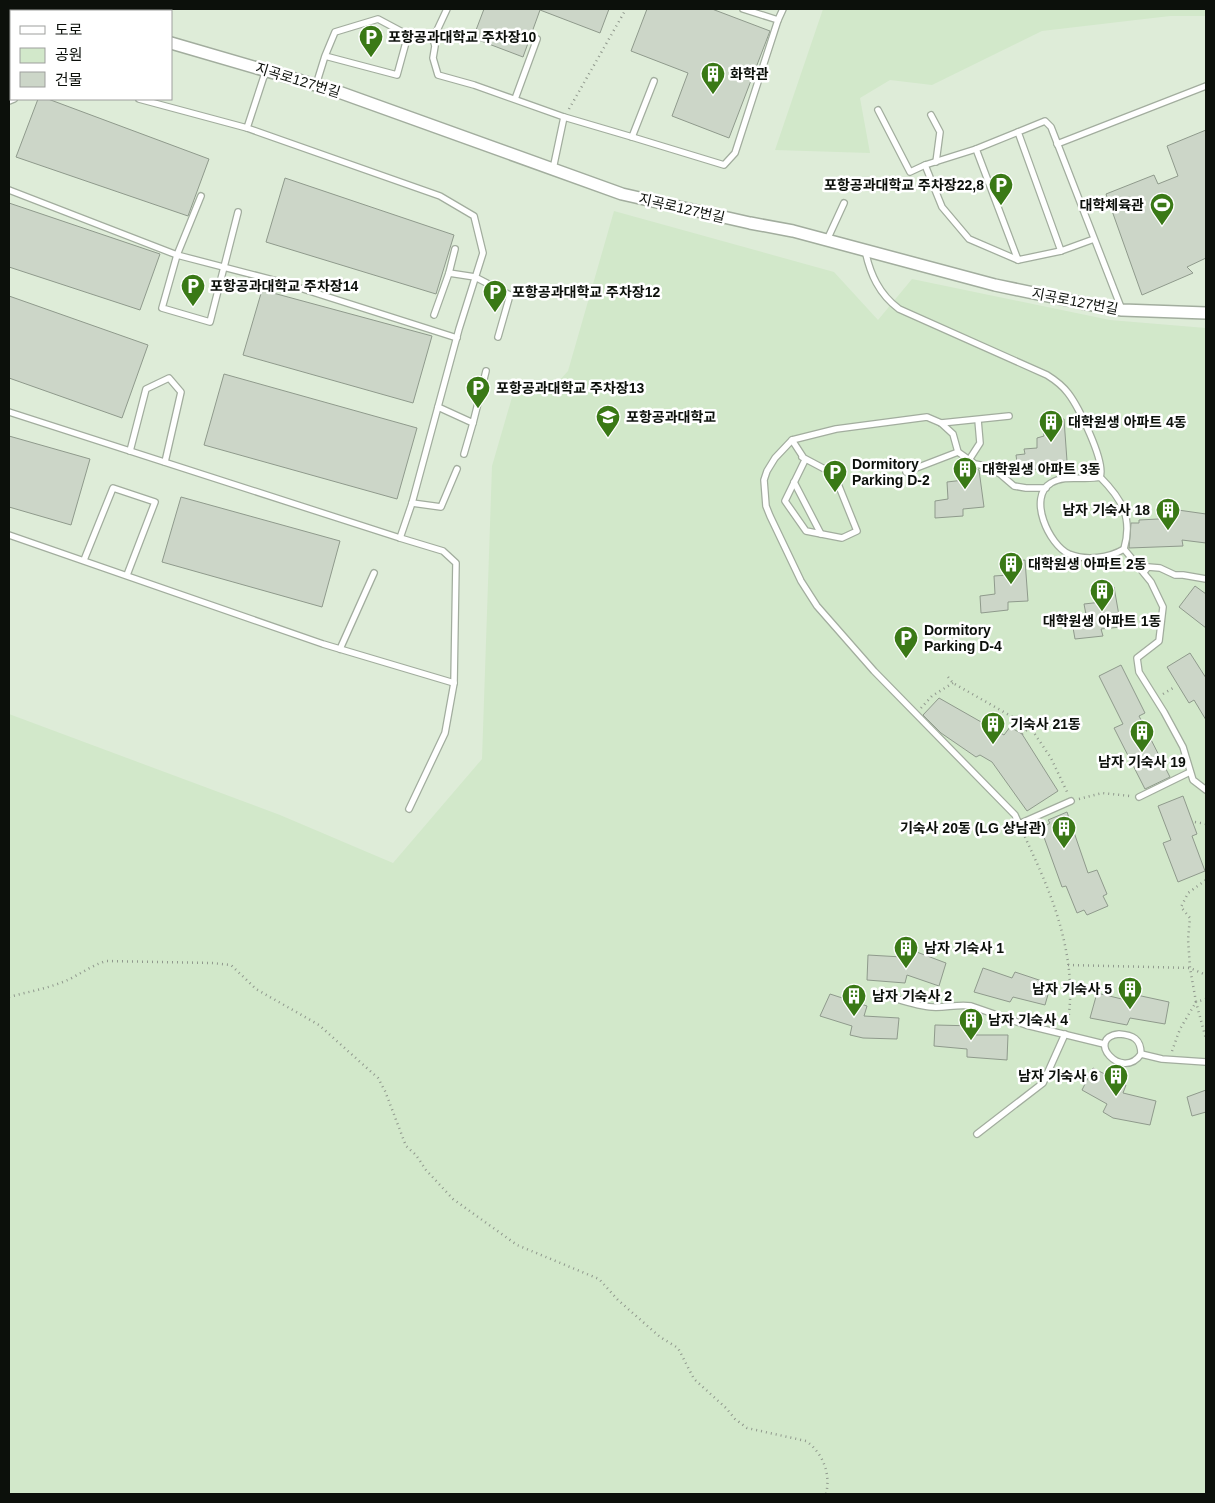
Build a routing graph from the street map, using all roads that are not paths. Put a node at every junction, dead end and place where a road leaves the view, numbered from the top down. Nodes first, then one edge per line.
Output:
1 (447, 9) edge
2 (743, 9) edge
3 (783, 9) edge
4 (778, 20) junction
5 (408, 35) junction
6 (433, 39) junction
7 (537, 39) dead end
8 (172, 43) edge
9 (325, 56) junction
10 (266, 70) junction
11 (654, 80) dead end
12 (316, 85) junction
13 (1206, 86) edge
14 (515, 99) junction
15 (143, 100) edge
16 (878, 110) dead end
17 (931, 115) dead end
18 (564, 116) junction
19 (247, 128) junction
20 (1018, 132) junction
21 (632, 137) junction
22 (1058, 144) junction
23 (976, 149) junction
24 (936, 162) junction
25 (925, 165) junction
26 (553, 169) junction
27 (9, 190) edge
28 (201, 196) dead end
29 (844, 203) dead end
30 (238, 212) dead end
31 (1094, 239) junction
32 (827, 240) junction
33 (455, 248) dead end
34 (865, 250) junction
35 (1061, 251) junction
36 (177, 255) junction
37 (1018, 260) junction
38 (223, 267) junction
39 (449, 273) junction
40 (475, 278) junction
41 (1122, 310) junction
42 (1206, 314) edge
43 (434, 315) dead end
44 (498, 337) dead end
45 (456, 338) junction
46 (486, 370) dead end
47 (438, 406) junction
48 (9, 412) edge
49 (1009, 416) dead end
50 (978, 420) junction
51 (473, 423) junction
52 (941, 423) junction
53 (792, 440) junction
54 (130, 451) junction
55 (958, 452) junction
56 (464, 454) dead end
57 (802, 457) junction
58 (969, 460) junction
59 (165, 462) junction
60 (457, 469) dead end
61 (906, 472) dead end
62 (1100, 477) junction
63 (794, 482) junction
64 (1046, 488) junction
65 (412, 503) junction
66 (821, 534) junction
67 (9, 535) edge
68 (400, 538) junction
69 (1124, 549) junction
70 (84, 560) junction
71 (1144, 572) junction
72 (374, 573) dead end
73 (127, 575) junction
74 (1206, 579) edge
75 (340, 649) junction
76 (454, 683) junction
77 (1190, 772) junction
78 (1206, 790) edge
79 (1139, 797) road end
80 (1071, 801) road end
81 (409, 809) dead end
82 (879, 994) dead end
83 (1065, 1034) junction
84 (1104, 1044) junction
85 (1141, 1054) junction
86 (1206, 1062) edge
87 (977, 1134) dead end

1 - 6 lane
2 - 4 lane
3 - 4 lane
4 - 21 lane
5 - 6 lane
5 - 9 lane
5 - 9 lane
6 - 14 lane
7 - 14 lane
8 - 10 street, 지곡로127번길
9 - 12 lane
10 - 12 street, 지곡로127번길
10 - 19 lane
11 - 21 lane
12 - 26 street, 지곡로127번길
13 - 22 lane
14 - 18 lane
15 - 19 lane
16 - 25 lane
17 - 24 lane
18 - 21 lane
18 - 26 lane
19 - 40 lane
20 - 22 lane
20 - 23 lane
20 - 35 lane
22 - 31 lane
23 - 24 lane
23 - 37 lane
24 - 25 lane
25 - 37 lane
26 - 32 street, 지곡로127번길
27 - 36 lane
28 - 36 lane
29 - 32 lane
30 - 38 lane
31 - 35 lane
31 - 41 lane
32 - 34 street, 지곡로127번길
33 - 39 lane
34 - 41 street, 지곡로127번길
34 - 62 lane
35 - 37 lane
36 - 38 lane
36 - 38 lane
38 - 45 lane
39 - 40 lane
39 - 43 lane
40 - 44 lane
40 - 45 lane
41 - 42 street, 지곡로127번길
45 - 47 lane
46 - 51 lane
47 - 51 lane
47 - 65 lane
48 - 54 lane
49 - 50 lane
50 - 52 lane
50 - 58 lane
51 - 56 lane
52 - 53 lane
52 - 55 lane
53 - 57 lane
53 - 80 lane
54 - 59 lane
54 - 59 lane
55 - 58 lane
55 - 61 lane
57 - 63 lane
57 - 66 lane
58 - 64 lane
59 - 68 lane
60 - 65 lane
62 - 64 lane
62 - 69 lane
63 - 66 lane
63 - 66 lane
64 - 69 lane
65 - 68 lane
67 - 70 lane
68 - 76 lane
69 - 71 lane
70 - 73 lane
70 - 73 lane
71 - 74 lane
71 - 77 lane
72 - 75 lane
73 - 75 lane
75 - 76 lane
76 - 81 lane
77 - 78 lane
77 - 79 lane
82 - 83 lane
83 - 84 lane
83 - 87 lane
84 - 85 lane
84 - 85 lane
85 - 86 lane

